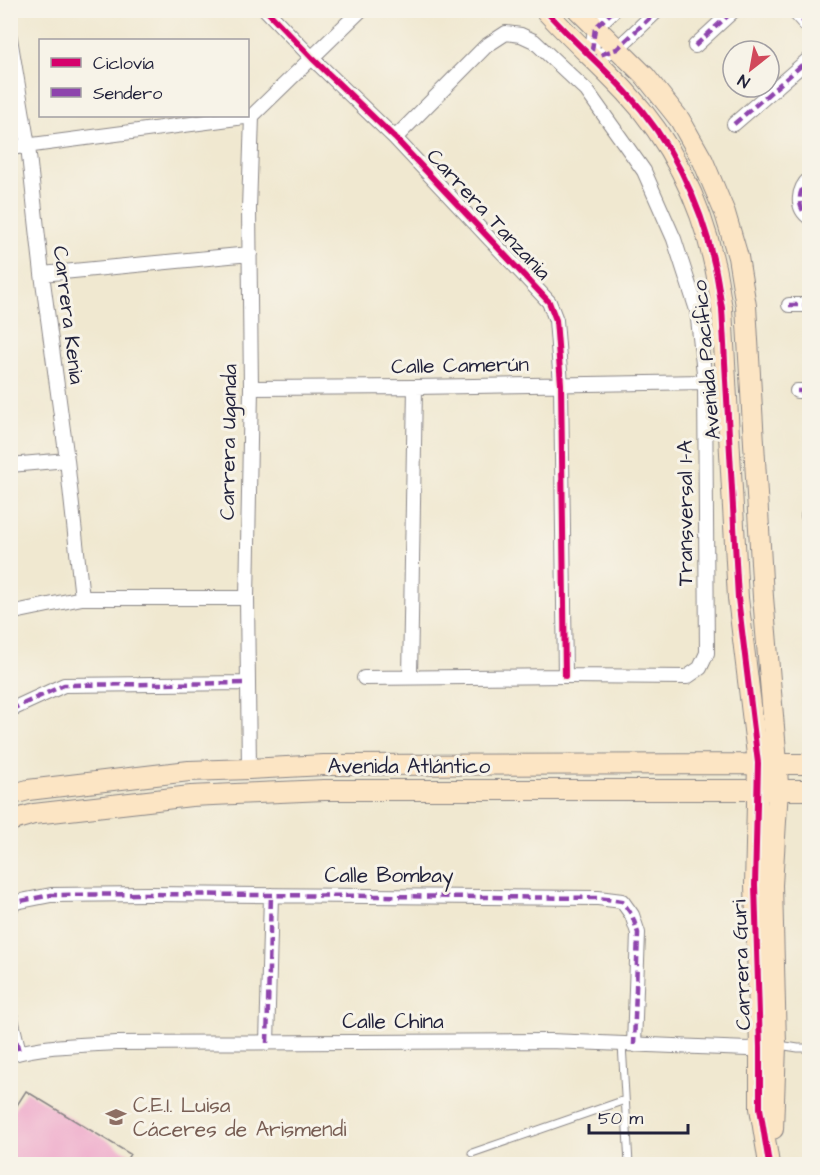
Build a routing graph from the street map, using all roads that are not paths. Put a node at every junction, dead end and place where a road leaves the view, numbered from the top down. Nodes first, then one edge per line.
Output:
1 (266, 10) edge
2 (360, 10) edge
3 (545, 10) edge
4 (578, 10) edge
5 (614, 10) edge
6 (658, 10) edge
7 (734, 10) edge
8 (793, 10) edge
9 (596, 28) junction
10 (810, 29) edge
11 (10, 38) edge
12 (695, 46) dead end
13 (617, 49) junction
14 (810, 57) edge
15 (312, 58) junction
16 (591, 58) junction
17 (249, 116) edge
18 (252, 116) junction
19 (245, 117) edge
20 (734, 124) dead end
21 (395, 138) junction
22 (28, 146) junction
23 (10, 148) edge
24 (810, 178) edge
25 (810, 218) edge
26 (250, 254) junction
27 (42, 274) junction
28 (789, 305) dead end
29 (810, 305) edge
30 (705, 382) junction
31 (561, 384) junction
32 (414, 387) junction
33 (251, 388) junction
34 (67, 460) junction
35 (10, 465) edge
36 (759, 530) junction
37 (735, 539) junction
38 (82, 598) junction
39 (247, 598) junction
40 (10, 613) edge
41 (565, 676) junction
42 (410, 677) junction
43 (364, 678) dead end
44 (247, 683) junction
45 (10, 710) edge
46 (768, 763) junction
47 (810, 764) edge
48 (249, 770) junction
49 (758, 789) junction
50 (778, 789) junction
51 (810, 790) edge
52 (10, 795) edge
53 (10, 821) edge
54 (271, 895) junction
55 (10, 908) edge
56 (10, 1015) edge
57 (267, 1042) junction
58 (628, 1045) junction
59 (768, 1046) junction
60 (810, 1048) edge
61 (15, 1053) edge
62 (625, 1100) junction
63 (472, 1153) dead end
64 (629, 1164) edge
65 (770, 1164) edge

1 - 15 street, Carrera Tanzania
2 - 15 street
3 - 16 street, Avenida Pacífico
4 - 9 street, Avenida Pacífico
5 - 9 street
6 - 13 street
7 - 12 street
8 - 10 street
9 - 13 street, Avenida Pacífico
9 - 16 street
11 - 22 street, Carrera Kenia
13 - 16 street
13 - 36 street, Avenida Pacífico
14 - 20 street
15 - 18 street
15 - 21 street, Carrera Tanzania
16 - 37 street, Avenida Pacífico
17 - 18 street
18 - 26 street, Carrera Uganda
19 - 22 street
21 - 30 street, Transversal 1-A
21 - 31 street, Carrera Tanzania
22 - 23 street
22 - 27 street, Carrera Kenia
24 - 25 street
26 - 27 street
26 - 33 street, Carrera Uganda
27 - 34 street, Carrera Kenia
28 - 29 street
30 - 31 street, Calle Camerún
30 - 41 street, Transversal 1-A
31 - 32 street, Calle Camerún
31 - 41 street, Carrera Tanzania
32 - 33 street, Calle Camerún
32 - 42 street
33 - 39 street, Carrera Uganda
34 - 35 street
34 - 38 street, Carrera Kenia
36 - 37 street
36 - 46 street, Avenida Pacífico
37 - 46 street, Avenida Pacífico
38 - 39 street
38 - 40 street
39 - 44 street, Carrera Uganda
41 - 42 street
42 - 43 street
44 - 45 street
44 - 48 street, Carrera Uganda
46 - 47 street, Avenida Atlántico
46 - 48 street, Avenida Atlántico
46 - 49 street, Carrera Guri
46 - 50 street, Carrera Guri
48 - 52 street, Avenida Atlántico
49 - 50 street, Avenida Atlántico
49 - 53 street, Avenida Atlántico
49 - 59 street, Carrera Guri
50 - 51 street, Avenida Atlántico
50 - 59 street, Carrera Guri
54 - 55 street, Calle Bombay
54 - 57 street
54 - 58 street, Calle Bombay
56 - 61 street
57 - 58 street, Calle China
57 - 61 street, Calle China
58 - 59 street, Calle China
58 - 62 lane
59 - 60 lane
59 - 65 street, Carrera Guri
62 - 63 lane
62 - 64 lane

